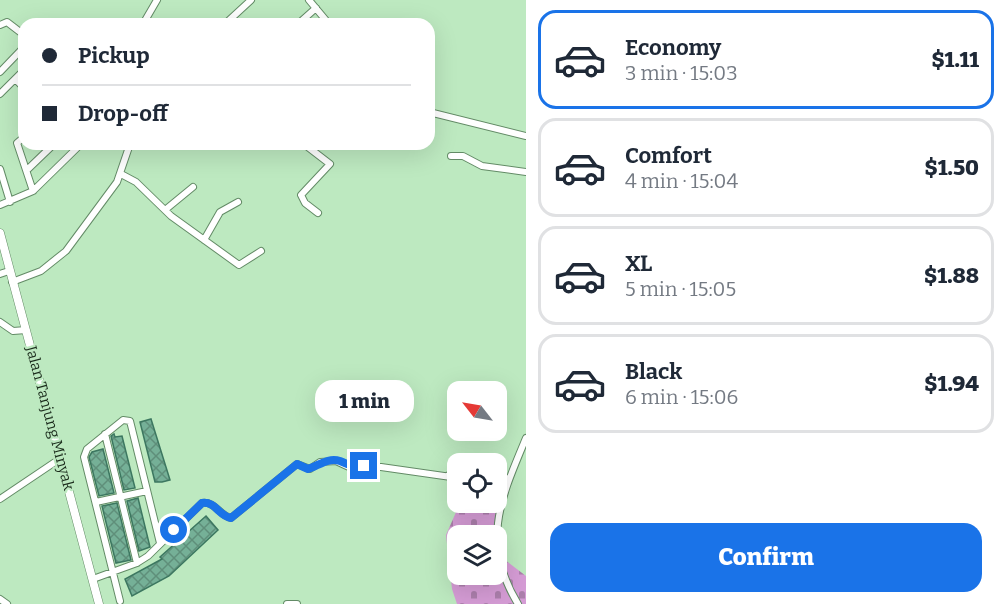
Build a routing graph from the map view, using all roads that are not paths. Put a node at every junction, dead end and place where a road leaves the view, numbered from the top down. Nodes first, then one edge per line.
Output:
1 (157, 0) edge
2 (251, 0) edge
3 (309, 0) edge
4 (315, 8) junction
5 (146, 18) edge
6 (232, 18) edge
7 (304, 18) edge
8 (324, 18) edge
9 (0, 25) edge
10 (18, 31) edge
11 (18, 53) edge
12 (0, 72) edge
13 (18, 76) edge
14 (15, 79) junction
15 (18, 82) edge
16 (0, 94) edge
17 (435, 113) edge
18 (526, 136) edge
19 (18, 150) edge
20 (48, 150) edge
21 (75, 150) edge
22 (128, 150) edge
23 (317, 150) edge
24 (451, 156) dead end
25 (0, 169) edge
26 (28, 169) junction
27 (526, 172) edge
28 (121, 174) junction
29 (194, 187) dead end
30 (33, 191) junction
31 (10, 202) junction
32 (238, 202) dead end
33 (0, 205) edge
34 (165, 210) junction
35 (318, 213) dead end
36 (0, 233) edge
37 (204, 240) junction
38 (261, 251) dead end
39 (9, 271) junction
40 (0, 274) edge
41 (12, 282) junction
42 (0, 322) edge
43 (26, 330) junction
44 (105, 434) junction
45 (526, 438) edge
46 (61, 458) junction
47 (446, 476) edge
48 (509, 478) joint
49 (507, 483) edge
50 (147, 491) junction
51 (121, 497) junction
52 (0, 499) edge
53 (96, 502) junction
54 (498, 513) edge
55 (160, 543) junction
56 (137, 563) junction
57 (113, 572) junction
58 (93, 579) junction
59 (0, 599) edge
60 (120, 601) dead end
61 (7, 604) edge
62 (99, 604) edge
63 (287, 604) edge
64 (297, 604) edge
65 (518, 604) edge

1 - 5 street
2 - 6 street
3 - 4 street
4 - 7 street
4 - 8 street
9 - 10 street
11 - 12 street
13 - 14 street
14 - 15 street
14 - 16 street
17 - 18 street
19 - 26 street
20 - 26 street
21 - 30 street
22 - 28 street
23 - 35 street
24 - 27 street
25 - 31 street
26 - 30 street
28 - 34 street
28 - 41 street
29 - 34 street
30 - 31 street
31 - 33 street
32 - 37 street
34 - 37 street
36 - 39 main road, Jalan Tanjung Minyak
37 - 38 street
39 - 40 street
39 - 41 main road, Jalan Tanjung Minyak
41 - 43 main road, Jalan Tanjung Minyak
42 - 43 street
43 - 46 main road, Jalan Tanjung Minyak
44 - 50 street
44 - 51 street
44 - 53 street
45 - 48 street
46 - 52 street
46 - 58 main road, Jalan Tanjung Minyak
47 - 55 street
48 - 49 street
50 - 51 street
50 - 55 street
51 - 53 street
51 - 56 street
53 - 57 street
54 - 65 street
55 - 56 street
56 - 57 street
57 - 58 street
57 - 60 street
58 - 62 main road, Jalan Tanjung Minyak
59 - 61 street
63 - 64 street

